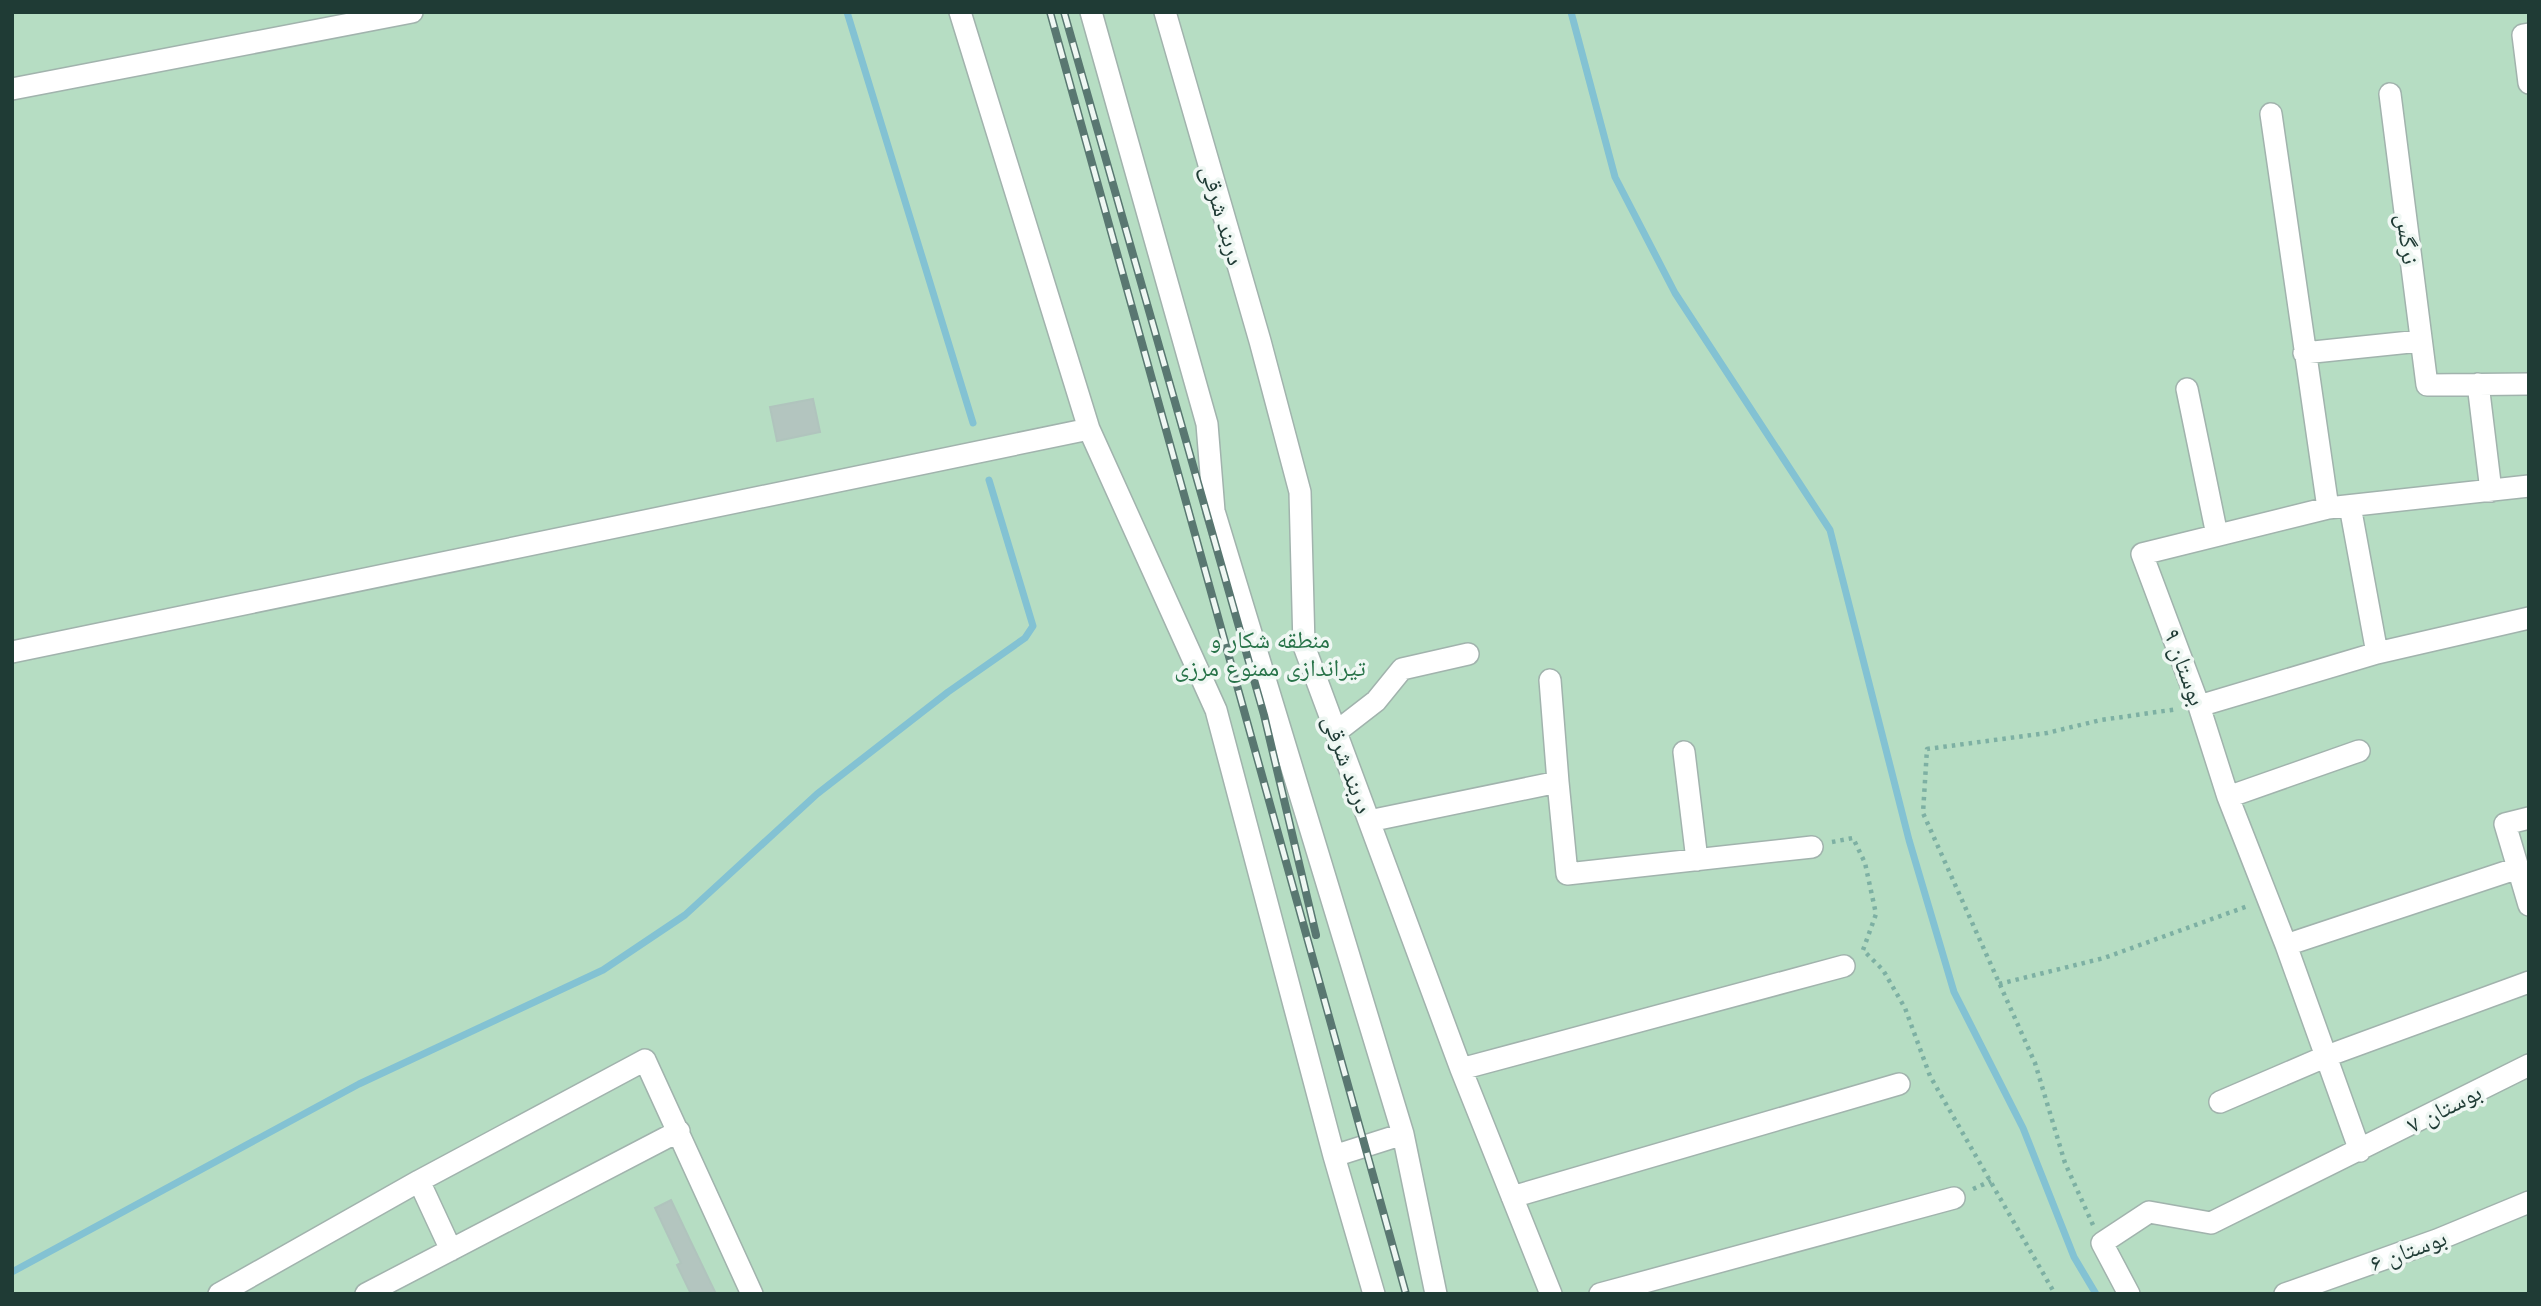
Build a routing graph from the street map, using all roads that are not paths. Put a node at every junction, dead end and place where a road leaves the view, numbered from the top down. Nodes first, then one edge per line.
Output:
1 (412, 12) edge
2 (960, 12) edge
3 (1091, 12) edge
4 (1165, 12) edge
5 (2526, 34) edge
6 (2529, 83) edge
7 (12, 89) edge
8 (2390, 94) dead end
9 (2271, 114) dead end
10 (2420, 341) junction
11 (2305, 353) junction
12 (2478, 384) junction
13 (2529, 384) edge
14 (2187, 388) dead end
15 (1089, 429) junction
16 (2529, 486) edge
17 (2491, 491) junction
18 (2350, 506) junction
19 (2328, 508) junction
20 (2217, 535) junction
21 (2529, 618) edge
22 (12, 652) edge
23 (2377, 653) junction
24 (1468, 654) dead end
25 (1550, 680) dead end
26 (2199, 706) junction
27 (1336, 732) junction
28 (1684, 751) dead end
29 (2359, 751) dead end
30 (1558, 782) junction
31 (2228, 797) junction
32 (2529, 818) edge
33 (1369, 821) junction
34 (1812, 847) road end
35 (1697, 860) junction
36 (2518, 869) junction
37 (2529, 905) edge
38 (2286, 945) junction
39 (1844, 966) dead end
40 (2529, 982) edge
41 (2327, 1056) junction
42 (2529, 1065) edge
43 (1461, 1069) junction
44 (1899, 1084) dead end
45 (2220, 1102) dead end
46 (679, 1131) junction
47 (1403, 1134) junction
48 (2360, 1151) junction
49 (1334, 1156) junction
50 (419, 1181) junction
51 (1512, 1197) junction
52 (1954, 1198) dead end
53 (2529, 1202) edge
54 (450, 1250) junction
55 (219, 1294) edge
56 (366, 1294) edge
57 (752, 1294) edge
58 (1374, 1294) edge
59 (1436, 1294) edge
60 (1551, 1294) edge
61 (1600, 1294) edge
62 (2129, 1294) edge
63 (2285, 1294) edge

1 - 7 street
2 - 15 street
3 - 47 street
4 - 27 street, دربند شرقی
5 - 6 street
8 - 10 street, نرگس
9 - 11 street
10 - 11 street
10 - 12 street, نرگس
11 - 19 street
12 - 13 street
12 - 17 street
14 - 20 street
15 - 22 street
15 - 49 street
16 - 17 street, بوستان ۹
17 - 18 street, بوستان ۹
18 - 19 street, بوستان ۹
18 - 23 street
19 - 20 street, بوستان ۹
20 - 26 street, بوستان ۹
21 - 23 street
23 - 26 street
24 - 27 street
25 - 30 street
26 - 31 street, بوستان ۹
27 - 33 street, دربند شرقی
28 - 35 street
29 - 31 street
30 - 33 street
30 - 35 street
31 - 38 street, بوستان ۹
32 - 36 street
33 - 43 street, دربند شرقی
34 - 35 street
36 - 37 street
36 - 38 street
38 - 41 street, بوستان ۹
39 - 43 street
40 - 41 street
41 - 45 street
41 - 48 street, بوستان ۹
42 - 48 street, بوستان ۷
43 - 51 street, دربند شرقی
44 - 51 street
46 - 50 street
46 - 54 street
46 - 57 street
47 - 49 street
47 - 59 street
48 - 62 street, بوستان ۷
49 - 58 street
50 - 54 street
50 - 55 street
51 - 60 street, دربند شرقی
52 - 61 street
53 - 63 street, بوستان ۶
54 - 56 street

